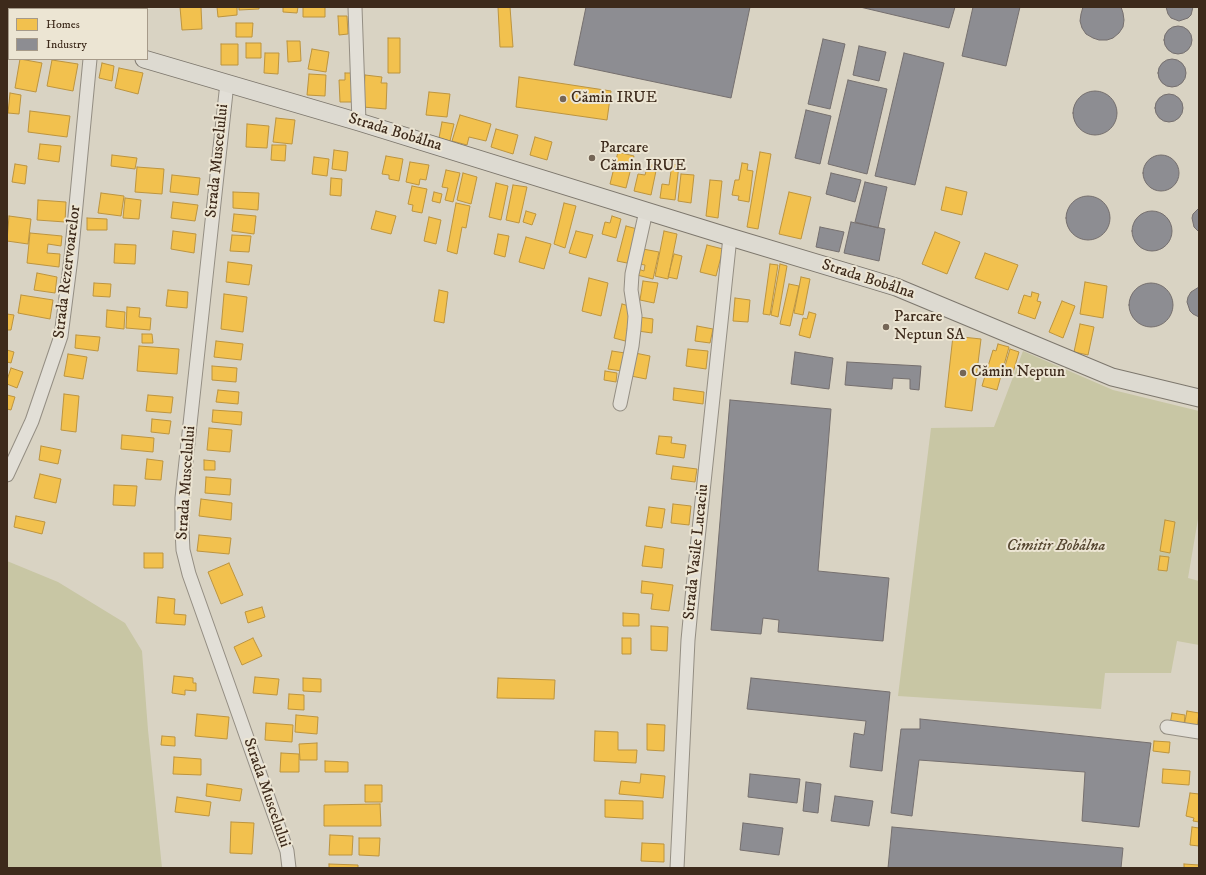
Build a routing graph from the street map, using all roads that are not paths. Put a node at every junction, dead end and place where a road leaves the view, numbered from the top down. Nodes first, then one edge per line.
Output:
1 (355, 7) edge
2 (90, 60) edge
3 (147, 60) edge
4 (227, 83) junction
5 (359, 122) junction
6 (646, 211) junction
7 (730, 237) junction
8 (1199, 398) edge
9 (620, 404) dead end
10 (7, 475) edge
11 (1167, 727) dead end
12 (1199, 732) edge
13 (289, 868) edge
14 (677, 868) edge

1 - 5 street
2 - 10 street, Strada Rezervoarelor
3 - 4 main road, Strada Bobâlna
4 - 5 main road, Strada Bobâlna
4 - 13 street, Strada Muscelului
5 - 6 main road, Strada Bobâlna
6 - 7 main road, Strada Bobâlna
6 - 9 street
7 - 8 main road, Strada Bobâlna
7 - 14 street, Strada Vasile Lucaciu
11 - 12 street

